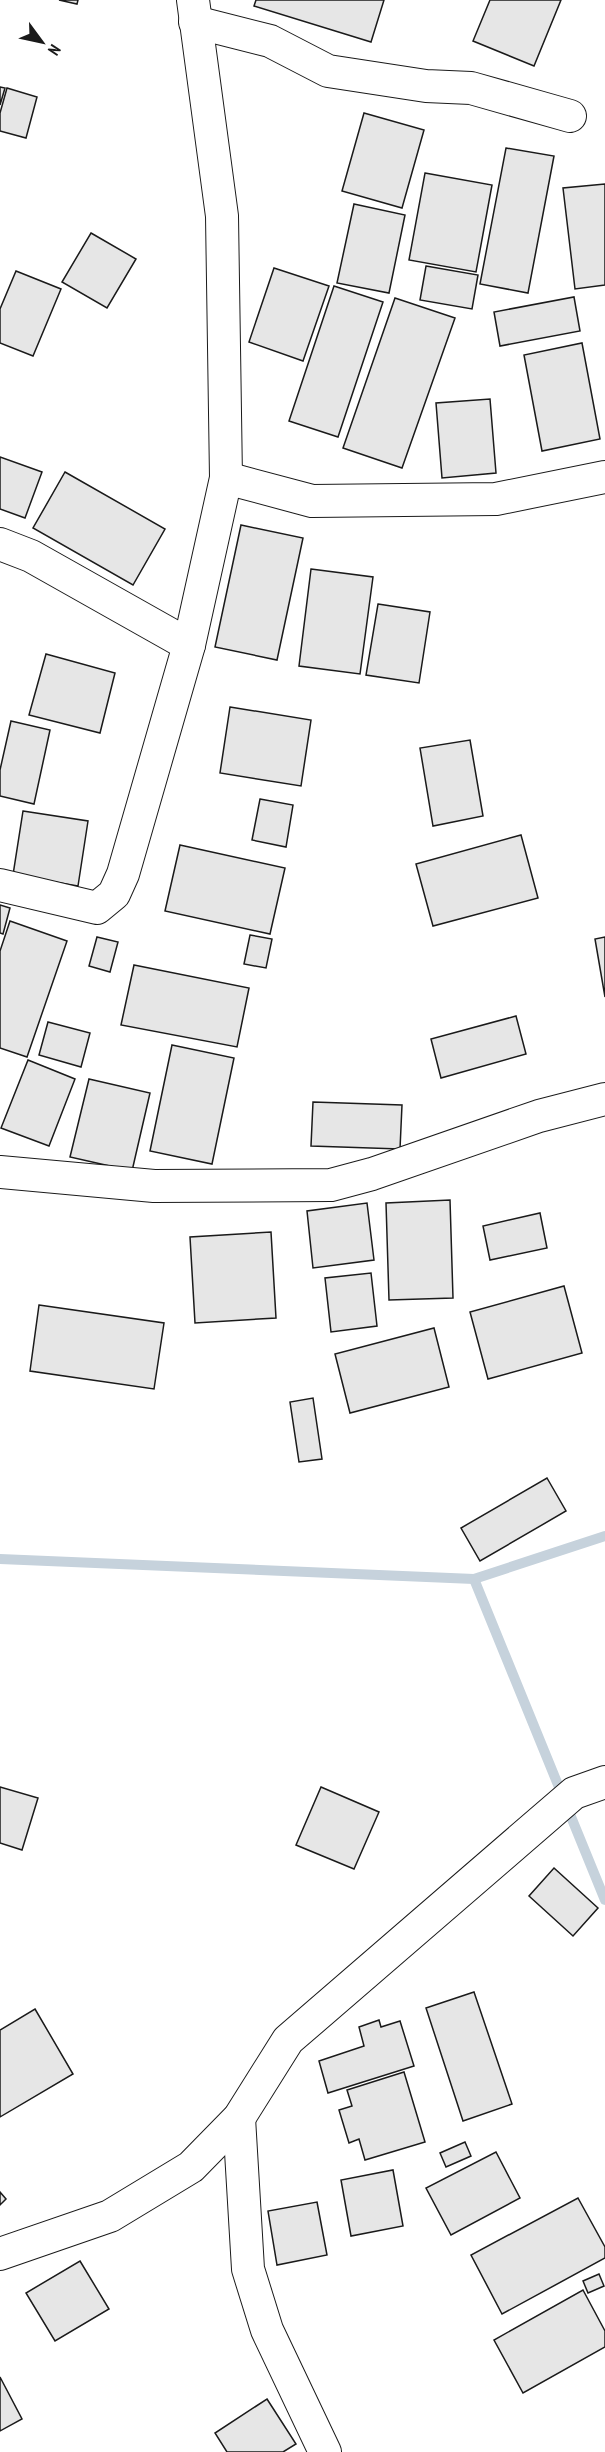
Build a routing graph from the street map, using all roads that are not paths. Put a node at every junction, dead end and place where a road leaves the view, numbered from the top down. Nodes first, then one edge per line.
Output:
1 (194, 11) edge
2 (570, 116) dead end
3 (605, 477) edge
4 (226, 478) junction
5 (0, 544) edge
6 (189, 645) junction
7 (0, 885) edge
8 (605, 1099) edge
9 (0, 1172) edge
10 (605, 1782) edge
11 (239, 2118) junction
12 (0, 2254) edge
13 (325, 2452) edge

1 - 2 street
1 - 4 street
3 - 4 street
4 - 6 street
5 - 6 street
6 - 7 street
8 - 9 street
10 - 11 street
11 - 12 street
11 - 13 street

